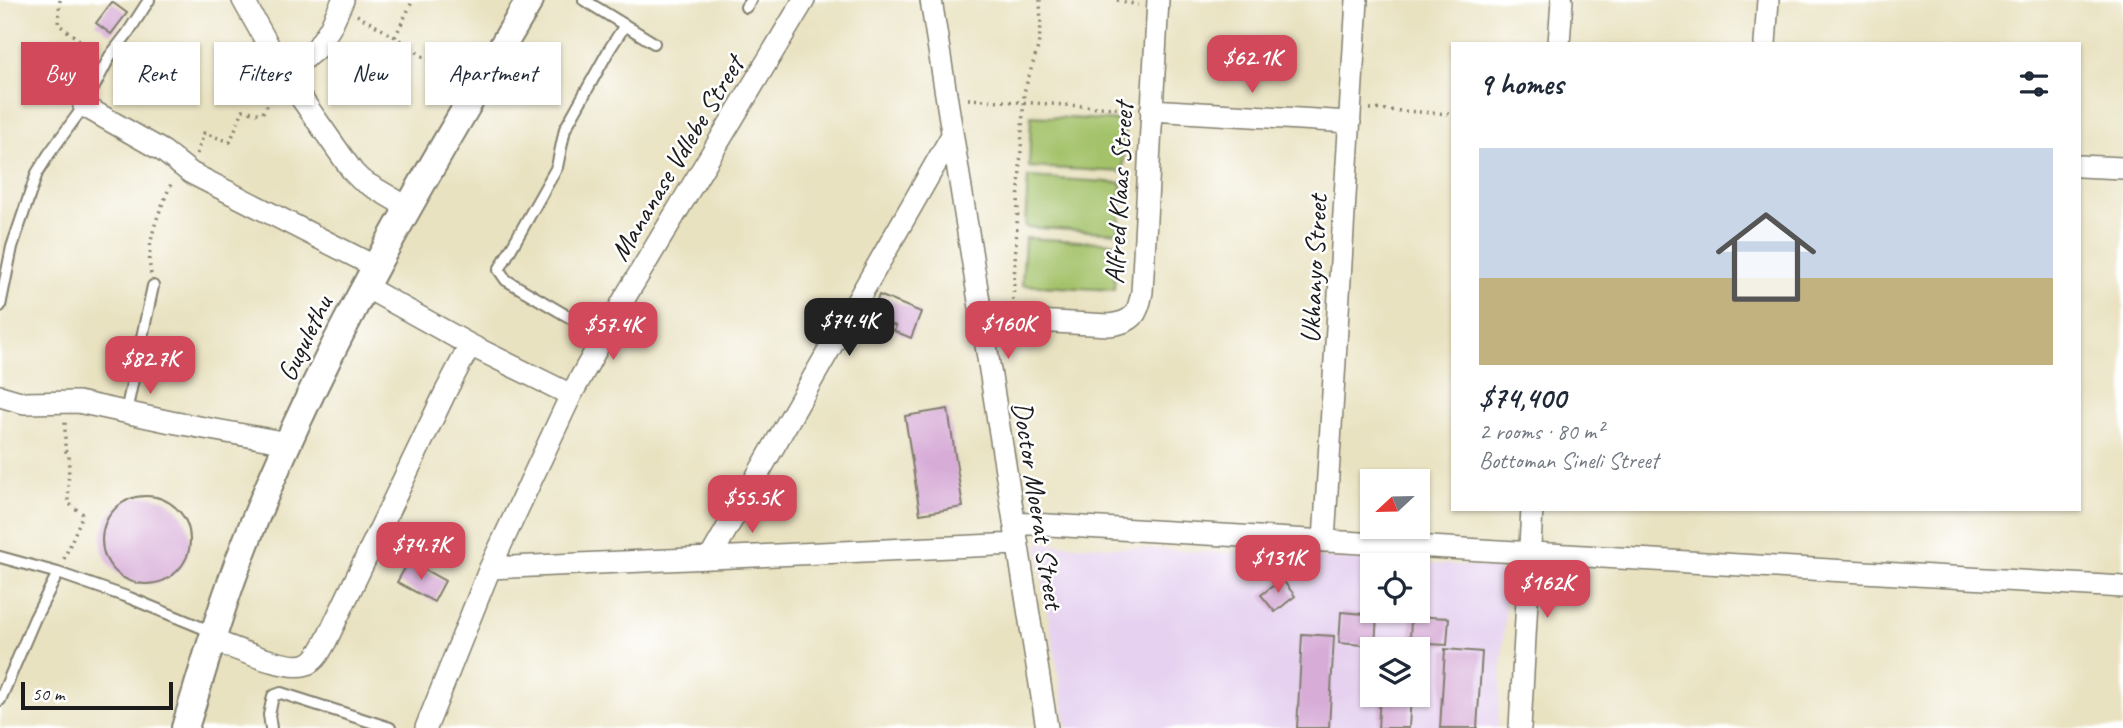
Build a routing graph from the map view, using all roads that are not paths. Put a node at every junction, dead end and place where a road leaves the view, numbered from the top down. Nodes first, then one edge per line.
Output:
1 (149, 0) edge
2 (243, 0) edge
3 (530, 0) edge
4 (584, 0) edge
5 (804, 0) edge
6 (931, 0) edge
7 (1158, 0) edge
8 (1357, 0) edge
9 (1562, 0) edge
10 (1768, 0) edge
11 (341, 2) edge
12 (625, 25) junction
13 (267, 42) edge
14 (1559, 42) edge
15 (1765, 42) edge
16 (654, 43) dead end
17 (314, 51) edge
18 (306, 105) edge
19 (84, 106) junction
20 (1151, 110) junction
21 (1350, 115) junction
22 (951, 137) junction
23 (2081, 166) edge
24 (2123, 168) edge
25 (407, 207) junction
26 (370, 277) junction
27 (153, 286) road end
28 (0, 306) edge
29 (980, 318) junction
30 (603, 337) junction
31 (470, 345) junction
32 (571, 395) junction
33 (0, 396) edge
34 (126, 412) junction
35 (288, 443) junction
36 (1532, 511) edge
37 (1015, 533) junction
38 (1324, 541) junction
39 (1530, 553) junction
40 (0, 557) edge
41 (710, 558) junction
42 (490, 568) junction
43 (58, 573) junction
44 (2123, 587) edge
45 (214, 636) junction
46 (0, 699) edge
47 (368, 725) edge
48 (185, 728) edge
49 (271, 728) edge
50 (390, 728) edge
51 (426, 728) edge
52 (1047, 728) edge
53 (1520, 728) edge

1 - 19 lane
2 - 13 street
3 - 25 street, Gugulethu
4 - 12 lane
5 - 30 street, Mananase Vdlebe Street
6 - 22 street, Doctor Moerat Street
7 - 20 street, Alfred Klaas Street
8 - 21 street, Ukhanyo Street
9 - 14 street
10 - 15 street
11 - 17 street
12 - 16 lane
12 - 30 lane
18 - 25 street
19 - 26 street
19 - 28 lane
20 - 21 street
20 - 29 street, Alfred Klaas Street
21 - 38 street, Ukhanyo Street
22 - 29 street, Doctor Moerat Street
22 - 41 street
23 - 24 street
25 - 26 street, Gugulethu
26 - 31 street
26 - 35 street, Gugulethu
27 - 34 lane
29 - 37 street, Doctor Moerat Street
30 - 32 street, Mananase Vdlebe Street
31 - 32 street
31 - 45 street
32 - 42 street, Mananase Vdlebe Street
33 - 34 street
34 - 35 street
35 - 45 street, Gugulethu
36 - 39 street
37 - 38 street
37 - 41 street
37 - 52 street, Doctor Moerat Street
38 - 39 street
39 - 44 street
39 - 53 street
40 - 43 lane
41 - 42 street
42 - 51 street, Mananase Vdlebe Street
43 - 45 lane
43 - 46 lane
45 - 48 street, Gugulethu
47 - 49 lane
47 - 50 lane

